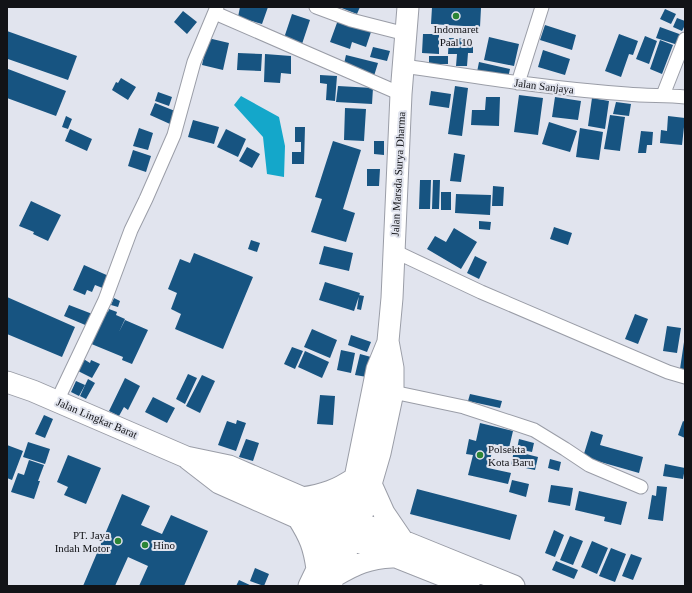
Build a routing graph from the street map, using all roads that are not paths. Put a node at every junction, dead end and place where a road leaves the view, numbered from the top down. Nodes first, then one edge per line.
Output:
1 (316, 7) edge
2 (408, 7) edge
3 (542, 7) edge
4 (216, 10) edge
5 (406, 34) junction
6 (685, 40) edge
7 (404, 66) junction
8 (518, 83) junction
9 (401, 94) junction
10 (663, 95) junction
11 (685, 96) edge
12 (394, 251) junction
13 (388, 341) junction
14 (685, 377) edge
15 (7, 382) edge
16 (393, 392) junction
17 (56, 401) junction
18 (186, 457) junction
19 (363, 481) junction
20 (641, 487) dead end
21 (302, 498) junction
22 (298, 518) junction
23 (347, 527) junction
24 (399, 549) junction
25 (323, 579) edge
26 (469, 586) edge
27 (514, 586) edge

1 - 5 street
2 - 5 highway, Jalan Marsda Surya Dharma
3 - 8 street
4 - 9 street
4 - 17 street
5 - 7 highway, Jalan Marsda Surya Dharma
6 - 10 street
7 - 8 street, Jalan Sanjaya
7 - 9 highway, Jalan Marsda Surya Dharma
8 - 10 street, Jalan Sanjaya
9 - 12 highway, Jalan Marsda Surya Dharma
10 - 11 street, Jalan Sanjaya
12 - 13 highway, Jalan Marsda Surya Dharma
12 - 14 street
13 - 16 highway
13 - 19 highway
15 - 17 highway, Jalan Lingkar Barat
16 - 19 highway
16 - 20 street
17 - 18 highway, Jalan Lingkar Barat
18 - 21 highway, Jalan Lingkar Barat
18 - 22 highway, Jalan Lingkar Barat
19 - 21 highway
19 - 23 highway
19 - 24 highway
21 - 23 highway, Jalan Lingkar Barat
22 - 23 highway, Jalan Lingkar Barat
22 - 25 highway
23 - 24 highway
23 - 25 highway
24 - 25 highway
24 - 26 highway
24 - 27 highway

